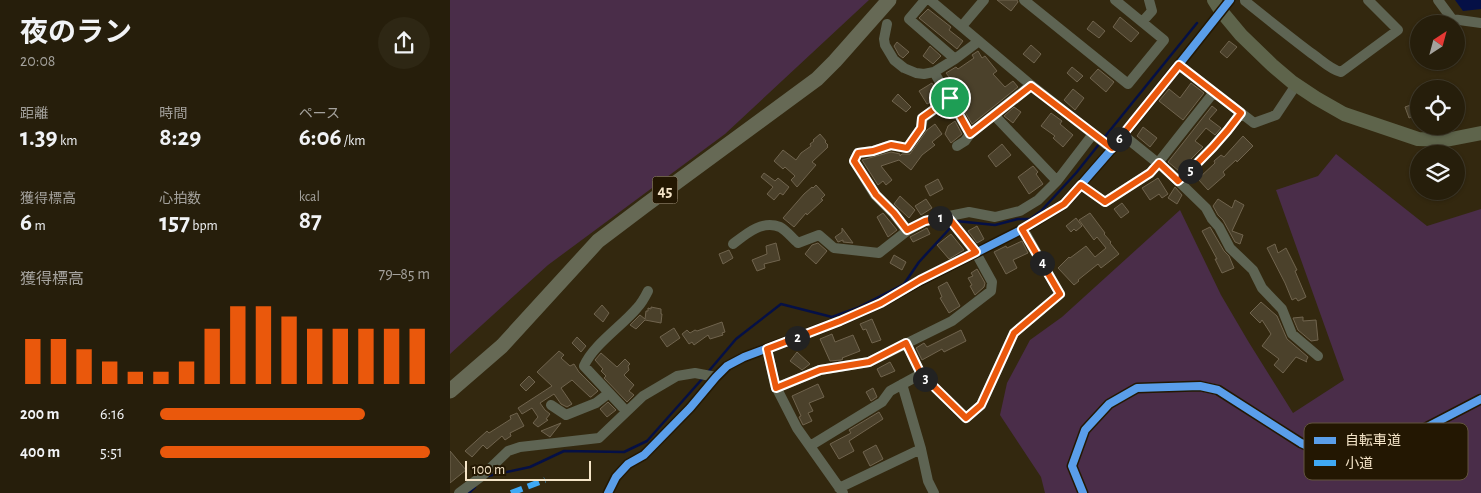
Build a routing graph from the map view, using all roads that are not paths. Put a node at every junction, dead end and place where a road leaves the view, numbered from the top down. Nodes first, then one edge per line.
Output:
1 (889, 0) edge
2 (925, 0) edge
3 (930, 0) edge
4 (984, 0) edge
5 (1024, 0) edge
6 (1115, 0) edge
7 (1149, 0) edge
8 (1230, 0) edge
9 (1246, 0) edge
10 (1368, 0) edge
11 (1438, 0) edge
12 (1218, 6) edge
13 (1142, 22) junction
14 (1481, 23) edge
15 (887, 24) dead end
16 (962, 26) junction
17 (978, 41) junction
18 (955, 60) junction
19 (1179, 65) junction
20 (934, 72) junction
21 (1296, 85) junction
22 (1031, 86) junction
23 (1214, 92) junction
24 (950, 98) junction
25 (1241, 113) junction
26 (994, 115) junction
27 (1481, 133) edge
28 (970, 134) junction
29 (1123, 135) junction
30 (1102, 141) junction
31 (957, 146) dead end
32 (1159, 163) junction
33 (1057, 181) junction
34 (1178, 181) junction
35 (1081, 185) junction
36 (951, 221) junction
37 (1022, 229) junction
38 (907, 230) junction
39 (734, 244) dead end
40 (976, 252) junction
41 (648, 291) dead end
42 (906, 343) junction
43 (767, 349) junction
44 (1318, 356) dead end
45 (921, 374) junction
46 (714, 376) junction
47 (902, 384) junction
48 (776, 388) junction
49 (450, 391) edge
50 (609, 393) junction
51 (551, 405) dead end
52 (626, 411) junction
53 (1304, 444) edge
54 (810, 446) junction
55 (921, 449) junction
56 (841, 491) edge
57 (459, 493) edge
58 (608, 493) edge
59 (934, 493) edge
60 (1083, 493) edge

1 - 49 highway, 45
2 - 18 street
3 - 16 street
4 - 16 street
5 - 13 street
6 - 13 street
7 - 13 street
8 - 12 street
9 - 10 street
11 - 14 street
12 - 19 street
12 - 21 main road
15 - 20 street
16 - 17 street
17 - 18 street
17 - 22 street
18 - 20 street
19 - 23 street
19 - 29 street
20 - 24 street
21 - 25 street
21 - 27 main road
22 - 26 street
22 - 30 street
23 - 25 street
23 - 32 street
24 - 28 street
24 - 38 street
25 - 34 street
26 - 28 street
26 - 33 street
28 - 31 street
29 - 30 street
29 - 32 street
30 - 33 street
30 - 35 street
32 - 34 street
32 - 35 street
33 - 36 street
34 - 44 street
35 - 37 street
36 - 38 street
36 - 40 street
37 - 40 street
37 - 45 street
38 - 39 street
40 - 42 street
40 - 43 street
41 - 50 street
42 - 45 street
42 - 48 street
43 - 46 street
43 - 48 street
45 - 47 street
46 - 52 street
46 - 58 street
47 - 54 street
47 - 55 street
48 - 54 street
50 - 51 street
50 - 52 street
52 - 57 street
53 - 60 street
54 - 56 street
55 - 56 street
55 - 59 street

